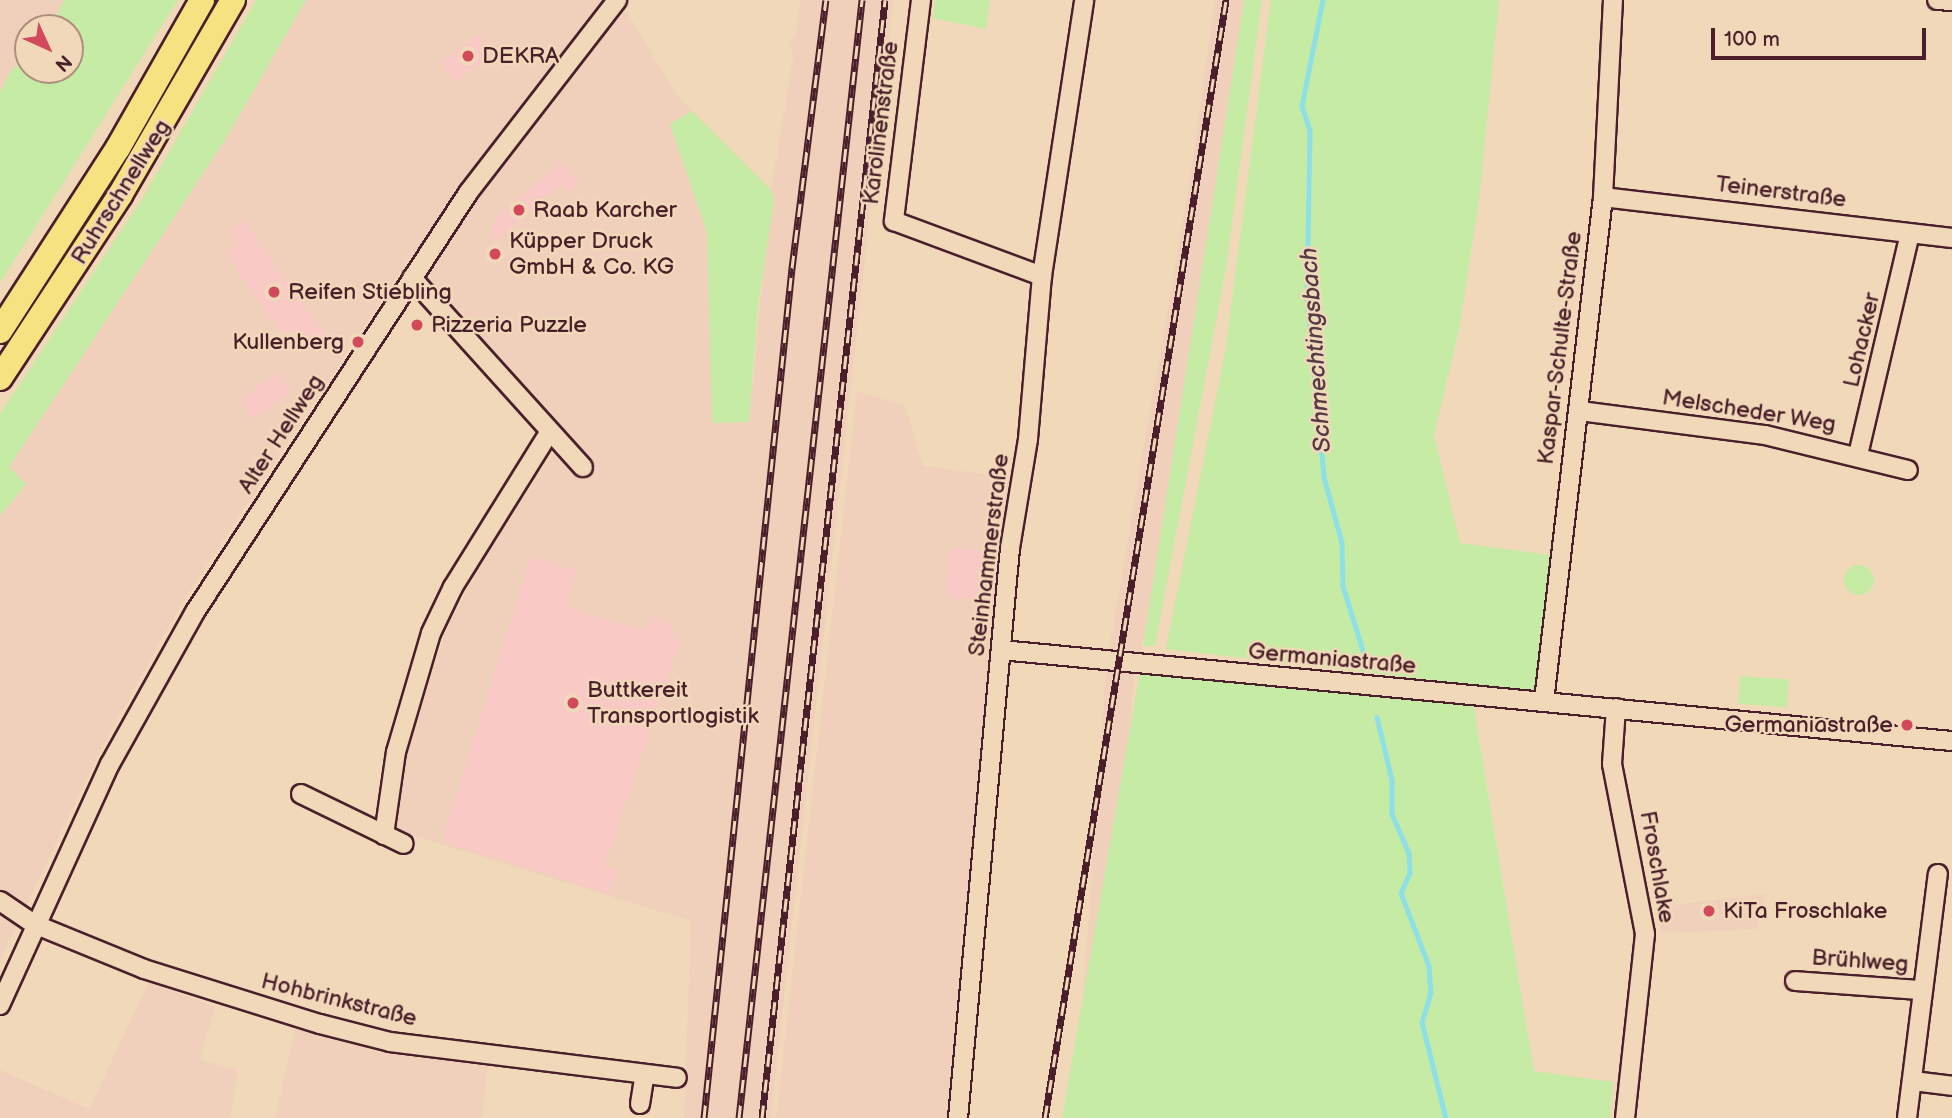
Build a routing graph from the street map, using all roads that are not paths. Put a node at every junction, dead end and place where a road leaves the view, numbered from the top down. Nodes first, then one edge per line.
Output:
1 (202, 0) edge
2 (233, 0) edge
3 (617, 0) edge
4 (922, 0) edge
5 (1084, 0) edge
6 (1614, 0) edge
7 (1937, 0) edge
8 (1952, 1) edge
9 (1603, 197) junction
10 (1910, 234) junction
11 (1952, 238) edge
12 (1042, 276) junction
13 (412, 278) junction
14 (0, 331) edge
15 (0, 378) edge
16 (1580, 411) junction
17 (549, 433) junction
18 (1858, 455) junction
19 (583, 467) dead end
20 (1909, 470) dead end
21 (1001, 650) junction
22 (1544, 701) junction
23 (1616, 708) junction
24 (1952, 741) edge
25 (301, 794) dead end
26 (384, 835) junction
27 (404, 844) dead end
28 (1938, 874) dead end
29 (0, 901) edge
30 (34, 924) junction
31 (1795, 981) dead end
32 (1921, 990) junction
33 (0, 1005) edge
34 (645, 1074) junction
35 (677, 1078) dead end
36 (1913, 1081) junction
37 (1952, 1086) edge
38 (640, 1104) dead end
39 (958, 1118) edge
40 (1625, 1118) edge
41 (1907, 1118) edge

1 - 14 highway, Ruhrschnellweg
2 - 15 highway, Ruhrschnellweg
3 - 13 street, Alter Hellweg
4 - 12 street, Karolinenstraße
5 - 12 street, Steinhammerstraße
6 - 9 street, Kaspar-Schulte-Straße
7 - 8 street
9 - 10 street, Teinerstraße
9 - 16 street, Kaspar-Schulte-Straße
10 - 11 street, Teinerstraße
10 - 18 street, Lohacker
12 - 21 street, Steinhammerstraße
13 - 17 street
13 - 30 street, Alter Hellweg
16 - 18 street, Melscheder Weg
16 - 22 street, Kaspar-Schulte-Straße
17 - 19 street
17 - 26 street
18 - 20 street, Melscheder Weg
21 - 22 street, Germaniastraße
21 - 39 street, Steinhammerstraße
22 - 23 street, Germaniastraße
23 - 24 street, Germaniastraße
23 - 40 street, Froschlake
25 - 26 street
26 - 27 street
28 - 32 street, Brühlweg
29 - 30 street
30 - 33 street, Alter Hellweg
30 - 34 street, Hohbrinkstraße
31 - 32 street, Brühlweg
32 - 36 street, Brühlweg
34 - 35 street, Hohbrinkstraße
34 - 38 street
36 - 37 street
36 - 41 street, Brühlweg

